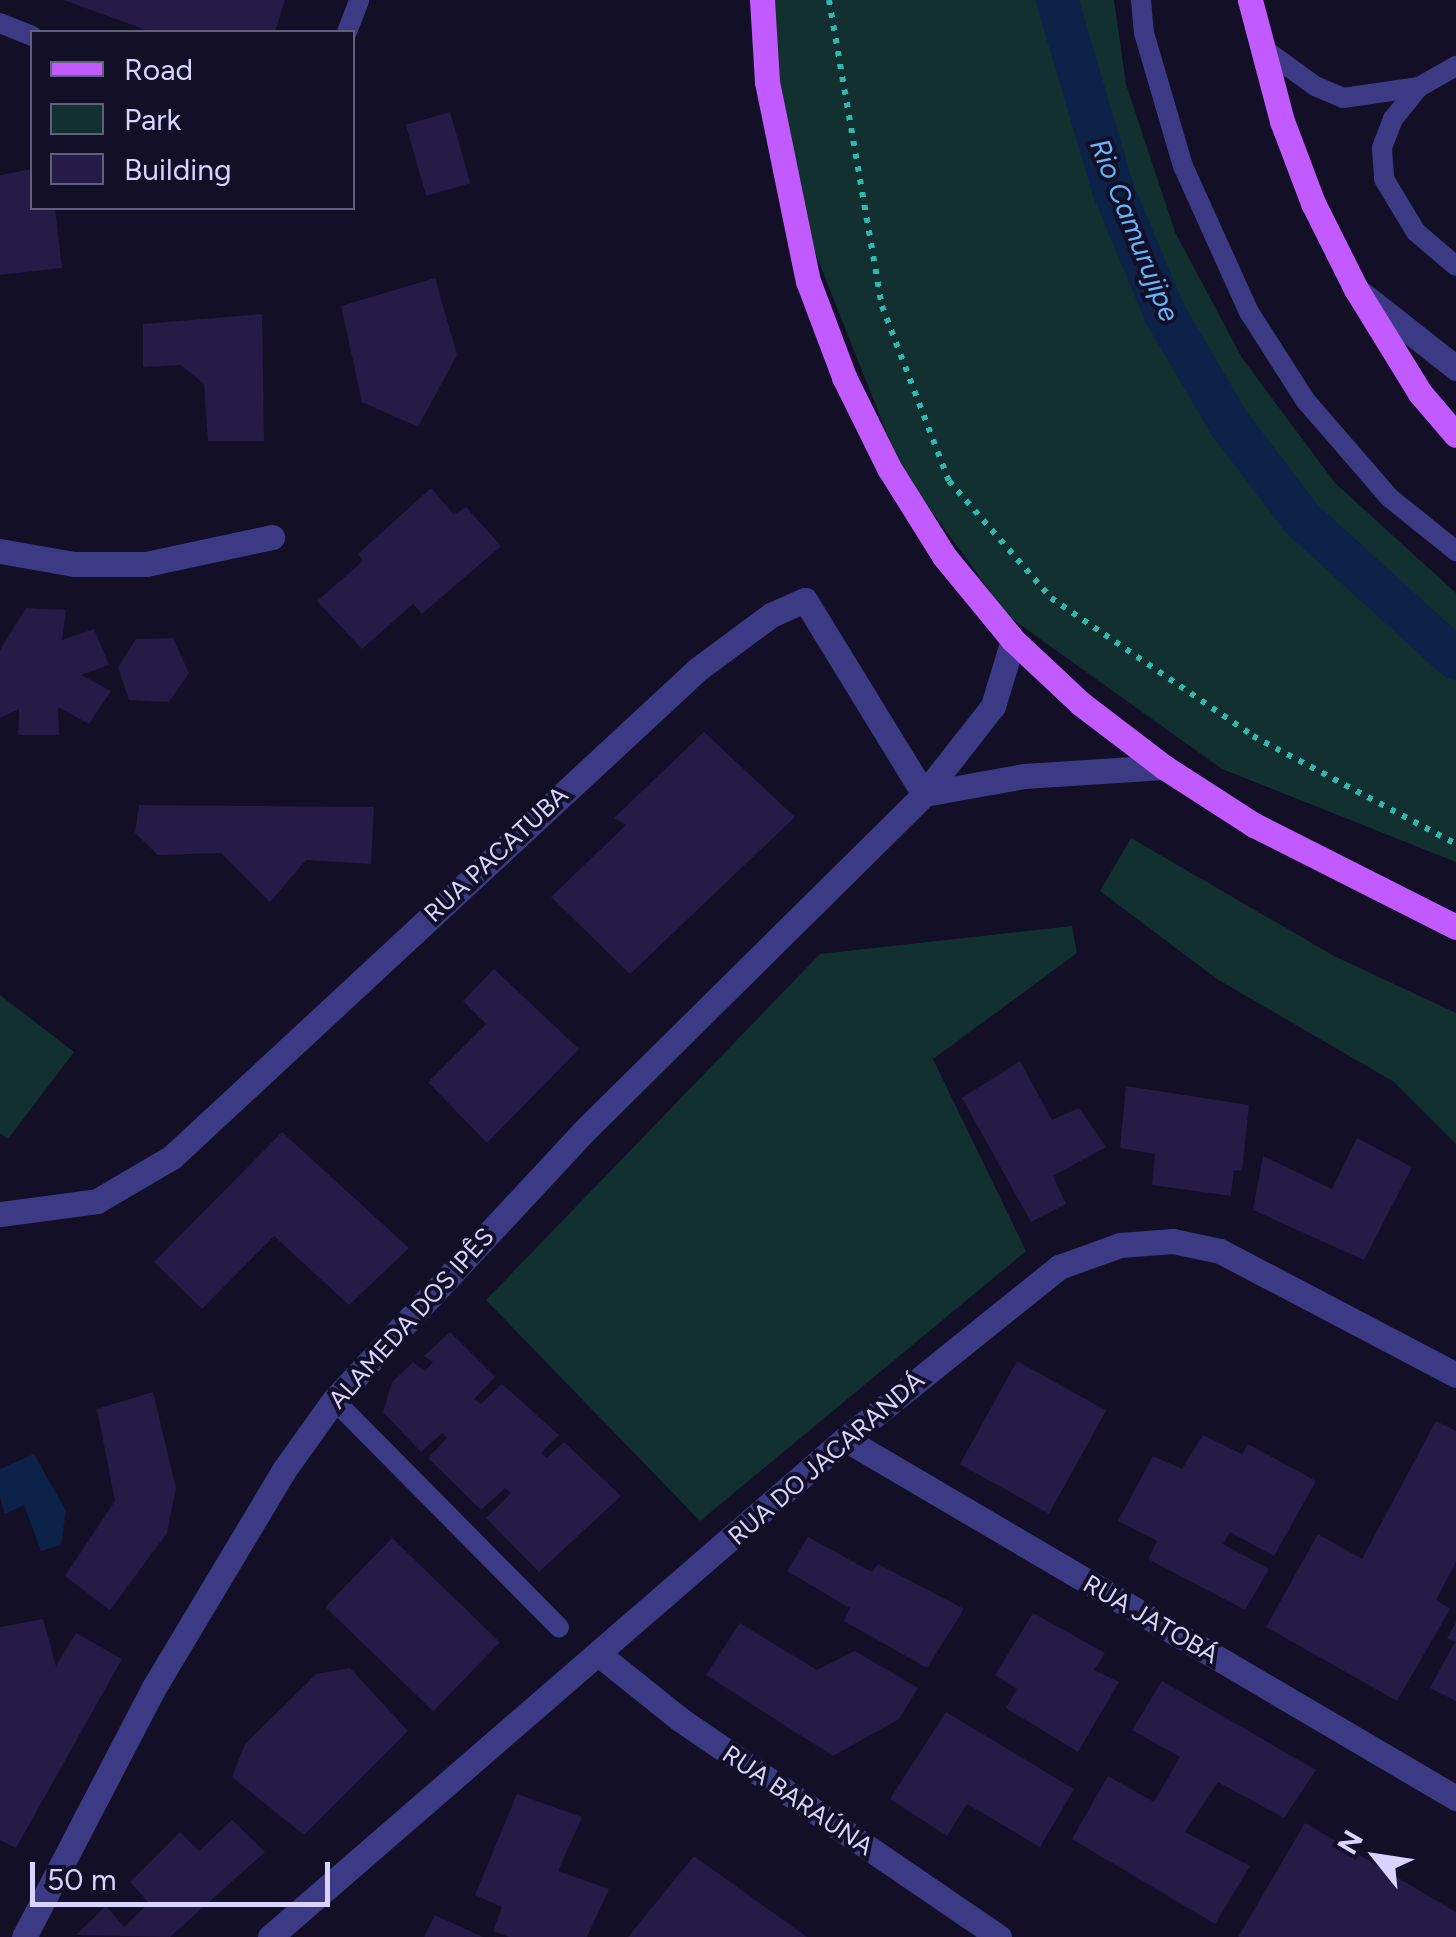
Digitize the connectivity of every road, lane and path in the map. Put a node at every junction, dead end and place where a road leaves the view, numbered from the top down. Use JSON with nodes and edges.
{"nodes":[{"id":1,"x":359,"y":0,"type":"edge"},
{"id":2,"x":762,"y":0,"type":"edge"},
{"id":3,"x":829,"y":0,"type":"edge"},
{"id":4,"x":1141,"y":0,"type":"edge"},
{"id":5,"x":1250,"y":0,"type":"edge"},
{"id":6,"x":0,"y":23,"type":"edge"},
{"id":7,"x":347,"y":30,"type":"edge"},
{"id":8,"x":30,"y":35,"type":"edge"},
{"id":9,"x":1260,"y":46,"type":"junction"},
{"id":10,"x":1456,"y":66,"type":"edge"},
{"id":11,"x":1419,"y":87,"type":"junction"},
{"id":12,"x":1456,"y":266,"type":"edge"},
{"id":13,"x":1356,"y":289,"type":"junction"},
{"id":14,"x":1456,"y":368,"type":"edge"},
{"id":15,"x":1456,"y":435,"type":"edge"},
{"id":16,"x":272,"y":537,"type":"dead end"},
{"id":17,"x":0,"y":550,"type":"edge"},
{"id":18,"x":1456,"y":552,"type":"edge"},
{"id":19,"x":1013,"y":640,"type":"junction"},
{"id":20,"x":1164,"y":768,"type":"junction"},
{"id":21,"x":924,"y":794,"type":"junction"},
{"id":22,"x":1456,"y":844,"type":"edge"},
{"id":23,"x":1456,"y":928,"type":"edge"},
{"id":24,"x":0,"y":1214,"type":"edge"},
{"id":25,"x":1456,"y":1375,"type":"edge"},
{"id":26,"x":334,"y":1400,"type":"junction"},
{"id":27,"x":845,"y":1439,"type":"junction"},
{"id":28,"x":559,"y":1626,"type":"dead end"},
{"id":29,"x":601,"y":1656,"type":"junction"},
{"id":30,"x":1456,"y":1798,"type":"edge"},
{"id":31,"x":24,"y":1937,"type":"edge"},
{"id":32,"x":270,"y":1937,"type":"edge"},
{"id":33,"x":999,"y":1937,"type":"edge"}],
"edges":[{"from":1,"to":7,"type":"lane"},
{"from":2,"to":19,"type":"main road"},
{"from":3,"to":22,"type":"path"},
{"from":4,"to":18,"type":"lane"},
{"from":5,"to":9,"type":"main road"},
{"from":6,"to":8,"type":"lane"},
{"from":9,"to":11,"type":"lane"},
{"from":9,"to":13,"type":"main road"},
{"from":10,"to":11,"type":"lane"},
{"from":11,"to":12,"type":"lane"},
{"from":13,"to":14,"type":"street"},
{"from":13,"to":15,"type":"main road"},
{"from":16,"to":17,"type":"street"},
{"from":19,"to":20,"type":"main road"},
{"from":19,"to":21,"type":"street","name":"ALAMEDA DOS IPÊS"},
{"from":20,"to":21,"type":"street"},
{"from":20,"to":23,"type":"main road"},
{"from":21,"to":24,"type":"street","name":"RUA PACATUBA"},
{"from":21,"to":26,"type":"street","name":"ALAMEDA DOS IPÊS"},
{"from":25,"to":27,"type":"street","name":"RUA DO JACARANDÁ"},
{"from":26,"to":28,"type":"lane"},
{"from":26,"to":31,"type":"street","name":"ALAMEDA DOS IPÊS"},
{"from":27,"to":29,"type":"street","name":"RUA DO JACARANDÁ"},
{"from":27,"to":30,"type":"street","name":"RUA JATOBÁ"},
{"from":29,"to":32,"type":"street","name":"RUA DO JACARANDÁ"},
{"from":29,"to":33,"type":"street","name":"RUA BARAÚNA"}]}
